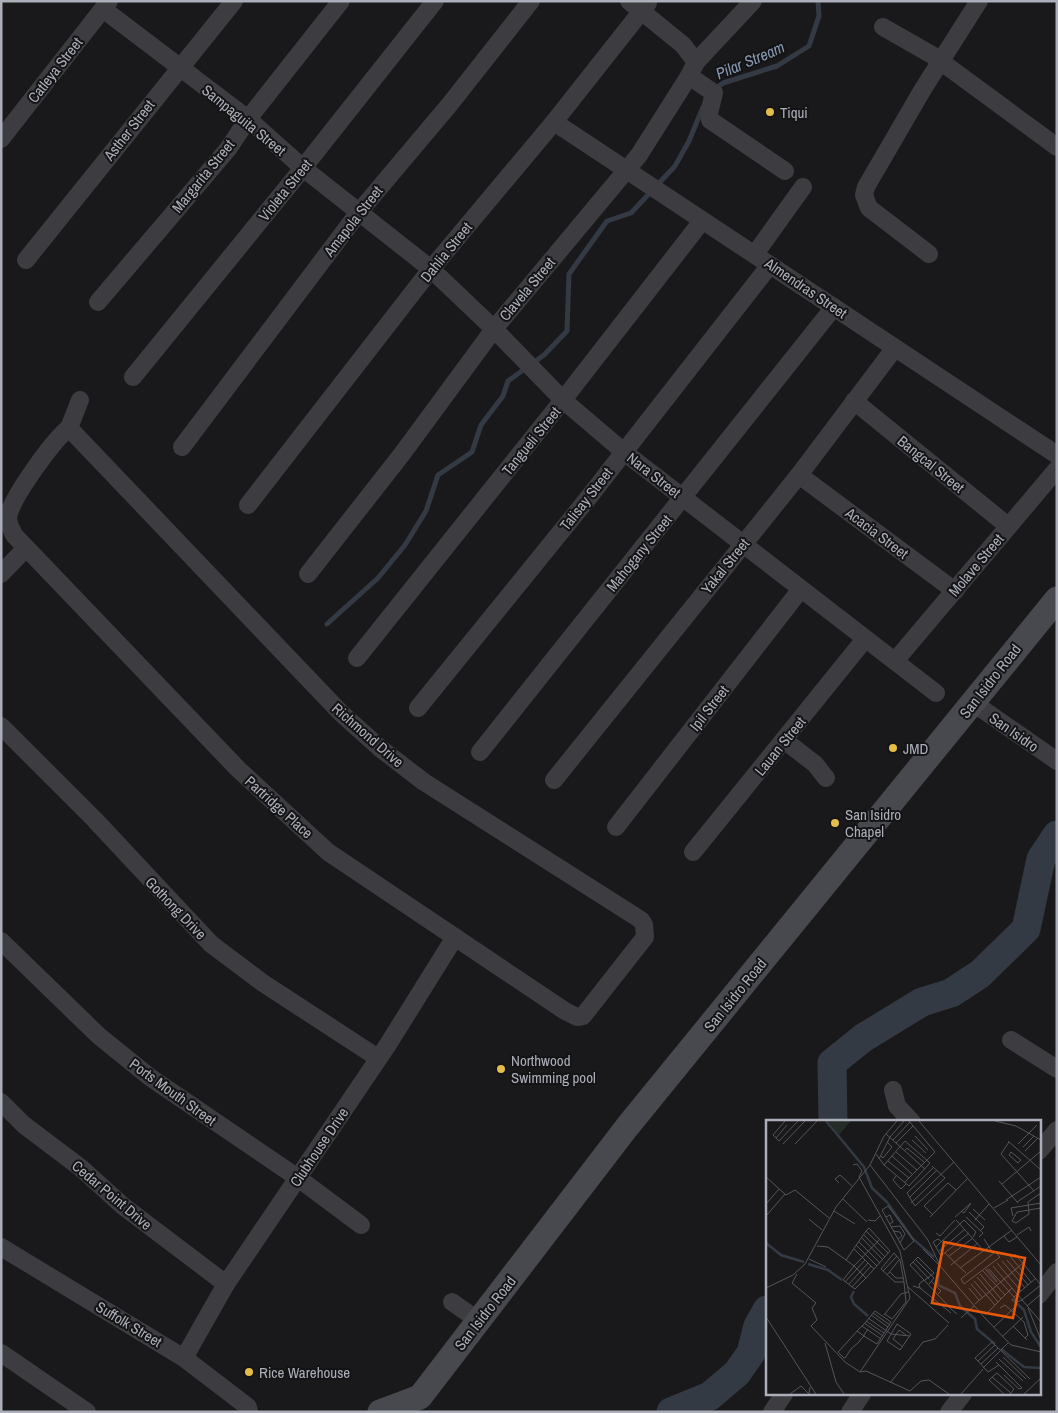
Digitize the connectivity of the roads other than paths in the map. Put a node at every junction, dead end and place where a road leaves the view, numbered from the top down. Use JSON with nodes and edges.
{"nodes":[{"id":1,"x":234,"y":1,"type":"edge"},
{"id":2,"x":341,"y":1,"type":"edge"},
{"id":3,"x":435,"y":1,"type":"edge"},
{"id":4,"x":531,"y":1,"type":"edge"},
{"id":5,"x":753,"y":1,"type":"edge"},
{"id":6,"x":979,"y":1,"type":"edge"},
{"id":7,"x":640,"y":4,"type":"edge"},
{"id":8,"x":106,"y":5,"type":"edge"},
{"id":9,"x":883,"y":27,"type":"dead end"},
{"id":10,"x":942,"y":62,"type":"junction"},
{"id":11,"x":178,"y":68,"type":"junction"},
{"id":12,"x":694,"y":73,"type":"junction"},
{"id":13,"x":248,"y":119,"type":"junction"},
{"id":14,"x":554,"y":122,"type":"junction"},
{"id":15,"x":1,"y":140,"type":"edge"},
{"id":16,"x":1057,"y":147,"type":"edge"},
{"id":17,"x":304,"y":168,"type":"junction"},
{"id":18,"x":785,"y":171,"type":"dead end"},
{"id":19,"x":631,"y":174,"type":"junction"},
{"id":20,"x":803,"y":187,"type":"dead end"},
{"id":21,"x":359,"y":212,"type":"junction"},
{"id":22,"x":702,"y":221,"type":"junction"},
{"id":23,"x":755,"y":254,"type":"junction"},
{"id":24,"x":929,"y":254,"type":"dead end"},
{"id":25,"x":26,"y":260,"type":"dead end"},
{"id":26,"x":770,"y":265,"type":"junction"},
{"id":27,"x":431,"y":269,"type":"junction"},
{"id":28,"x":98,"y":302,"type":"dead end"},
{"id":29,"x":834,"y":307,"type":"junction"},
{"id":30,"x":494,"y":329,"type":"junction"},
{"id":31,"x":894,"y":349,"type":"junction"},
{"id":32,"x":133,"y":377,"type":"dead end"},
{"id":33,"x":80,"y":400,"type":"dead end"},
{"id":34,"x":563,"y":400,"type":"junction"},
{"id":35,"x":854,"y":401,"type":"junction"},
{"id":36,"x":68,"y":428,"type":"junction"},
{"id":37,"x":182,"y":447,"type":"dead end"},
{"id":38,"x":624,"y":452,"type":"junction"},
{"id":39,"x":1057,"y":455,"type":"edge"},
{"id":40,"x":1057,"y":469,"type":"edge"},
{"id":41,"x":799,"y":474,"type":"junction"},
{"id":42,"x":683,"y":498,"type":"junction"},
{"id":43,"x":248,"y":505,"type":"dead end"},
{"id":44,"x":1008,"y":526,"type":"junction"},
{"id":45,"x":744,"y":543,"type":"junction"},
{"id":46,"x":26,"y":548,"type":"junction"},
{"id":47,"x":1,"y":574,"type":"edge"},
{"id":48,"x":308,"y":574,"type":"dead end"},
{"id":49,"x":801,"y":590,"type":"junction"},
{"id":50,"x":955,"y":591,"type":"junction"},
{"id":51,"x":1057,"y":599,"type":"edge"},
{"id":52,"x":865,"y":639,"type":"junction"},
{"id":53,"x":357,"y":658,"type":"dead end"},
{"id":54,"x":895,"y":661,"type":"junction"},
{"id":55,"x":936,"y":694,"type":"dead end"},
{"id":56,"x":972,"y":702,"type":"junction"},
{"id":57,"x":418,"y":708,"type":"dead end"},
{"id":58,"x":4,"y":734,"type":"edge"},
{"id":59,"x":784,"y":740,"type":"junction"},
{"id":60,"x":480,"y":752,"type":"dead end"},
{"id":61,"x":1057,"y":761,"type":"edge"},
{"id":62,"x":826,"y":778,"type":"dead end"},
{"id":63,"x":554,"y":780,"type":"dead end"},
{"id":64,"x":616,"y":827,"type":"dead end"},
{"id":65,"x":693,"y":852,"type":"dead end"},
{"id":66,"x":455,"y":937,"type":"junction"},
{"id":67,"x":1,"y":940,"type":"edge"},
{"id":68,"x":594,"y":1001,"type":"joint"},
{"id":69,"x":1011,"y":1040,"type":"dead end"},
{"id":70,"x":378,"y":1058,"type":"junction"},
{"id":71,"x":1057,"y":1070,"type":"edge"},
{"id":72,"x":894,"y":1090,"type":"dead end"},
{"id":73,"x":1,"y":1102,"type":"edge"},
{"id":74,"x":910,"y":1120,"type":"edge"},
{"id":75,"x":1057,"y":1130,"type":"edge"},
{"id":76,"x":1040,"y":1150,"type":"edge"},
{"id":77,"x":298,"y":1178,"type":"junction"},
{"id":78,"x":361,"y":1225,"type":"dead end"},
{"id":79,"x":1,"y":1247,"type":"edge"},
{"id":80,"x":1057,"y":1272,"type":"edge"},
{"id":81,"x":226,"y":1284,"type":"junction"},
{"id":82,"x":1040,"y":1295,"type":"edge"},
{"id":83,"x":452,"y":1302,"type":"dead end"},
{"id":84,"x":479,"y":1321,"type":"junction"},
{"id":85,"x":1,"y":1353,"type":"edge"},
{"id":86,"x":184,"y":1358,"type":"junction"},
{"id":87,"x":783,"y":1396,"type":"edge"},
{"id":88,"x":861,"y":1396,"type":"edge"},
{"id":89,"x":961,"y":1396,"type":"edge"},
{"id":90,"x":423,"y":1404,"type":"edge"},
{"id":91,"x":87,"y":1412,"type":"edge"},
{"id":92,"x":249,"y":1412,"type":"edge"},
{"id":93,"x":380,"y":1412,"type":"edge"},
{"id":94,"x":772,"y":1412,"type":"edge"},
{"id":95,"x":850,"y":1412,"type":"edge"},
{"id":96,"x":949,"y":1412,"type":"edge"}],
"edges":[{"from":1,"to":11,"type":"street","name":"Asther Street"},
{"from":2,"to":13,"type":"street","name":"Margarita Street"},
{"from":3,"to":17,"type":"street","name":"Violeta Street"},
{"from":4,"to":21,"type":"street","name":"Amapola Street"},
{"from":5,"to":12,"type":"street","name":"Clavela Street"},
{"from":6,"to":10,"type":"street"},
{"from":7,"to":12,"type":"street"},
{"from":7,"to":14,"type":"street","name":"Dahlia Street"},
{"from":8,"to":11,"type":"street","name":"Sampaguita Street"},
{"from":8,"to":15,"type":"street","name":"Catleya Street"},
{"from":9,"to":10,"type":"street"},
{"from":10,"to":16,"type":"street"},
{"from":10,"to":24,"type":"street"},
{"from":11,"to":13,"type":"street","name":"Sampaguita Street"},
{"from":11,"to":25,"type":"street","name":"Asther Street"},
{"from":12,"to":18,"type":"street"},
{"from":12,"to":19,"type":"street","name":"Clavela Street"},
{"from":13,"to":17,"type":"street","name":"Sampaguita Street"},
{"from":13,"to":28,"type":"street","name":"Margarita Street"},
{"from":14,"to":19,"type":"street","name":"Almendras Street"},
{"from":14,"to":27,"type":"street","name":"Dahlia Street"},
{"from":17,"to":21,"type":"street","name":"Sampaguita Street"},
{"from":17,"to":32,"type":"street","name":"Violeta Street"},
{"from":19,"to":22,"type":"street","name":"Almendras Street"},
{"from":19,"to":30,"type":"street","name":"Clavela Street"},
{"from":20,"to":23,"type":"street"},
{"from":21,"to":27,"type":"street","name":"Sampaguita Street"},
{"from":21,"to":37,"type":"street","name":"Amapola Street"},
{"from":22,"to":23,"type":"street","name":"Almendras Street"},
{"from":22,"to":34,"type":"street","name":"Tangueli Street"},
{"from":23,"to":26,"type":"street","name":"Almendras Street"},
{"from":26,"to":29,"type":"street","name":"Almendras Street"},
{"from":26,"to":38,"type":"street","name":"Talisay Street"},
{"from":27,"to":30,"type":"street","name":"Nara Street"},
{"from":27,"to":43,"type":"street","name":"Dahlia Street"},
{"from":29,"to":31,"type":"street","name":"Almendras Street"},
{"from":29,"to":42,"type":"street","name":"Mahogany Street"},
{"from":30,"to":34,"type":"street","name":"Nara Street"},
{"from":30,"to":48,"type":"street","name":"Clavela Street"},
{"from":31,"to":35,"type":"street","name":"Yakal Street"},
{"from":31,"to":39,"type":"street","name":"Almendras Street"},
{"from":33,"to":36,"type":"street"},
{"from":34,"to":38,"type":"street","name":"Nara Street"},
{"from":34,"to":53,"type":"street","name":"Tangueli Street"},
{"from":35,"to":41,"type":"street","name":"Yakal Street"},
{"from":35,"to":44,"type":"street","name":"Bangcal Street"},
{"from":36,"to":46,"type":"street","name":"Partridge Place"},
{"from":36,"to":68,"type":"street","name":"Richmond Drive"},
{"from":38,"to":42,"type":"street","name":"Nara Street"},
{"from":38,"to":57,"type":"street","name":"Talisay Street"},
{"from":40,"to":44,"type":"street","name":"Molave Street"},
{"from":41,"to":45,"type":"street","name":"Yakal Street"},
{"from":41,"to":50,"type":"street","name":"Acacia Street"},
{"from":42,"to":45,"type":"street","name":"Nara Street"},
{"from":42,"to":60,"type":"street","name":"Mahogany Street"},
{"from":44,"to":50,"type":"street","name":"Molave Street"},
{"from":45,"to":49,"type":"street","name":"Nara Street"},
{"from":45,"to":63,"type":"street","name":"Yakal Street"},
{"from":46,"to":47,"type":"street"},
{"from":46,"to":66,"type":"street","name":"Partridge Place"},
{"from":49,"to":52,"type":"street","name":"Nara Street"},
{"from":49,"to":64,"type":"street","name":"Ipil Street"},
{"from":50,"to":54,"type":"street","name":"Molave Street"},
{"from":51,"to":56,"type":"main road","name":"San Isidro Road"},
{"from":52,"to":54,"type":"street","name":"Nara Street"},
{"from":52,"to":59,"type":"street","name":"Lauan Street"},
{"from":54,"to":55,"type":"street","name":"Nara Street"},
{"from":56,"to":61,"type":"street","name":"San Isidro"},
{"from":56,"to":84,"type":"main road","name":"San Isidro Road"},
{"from":58,"to":70,"type":"street","name":"Gothong Drive"},
{"from":59,"to":62,"type":"street"},
{"from":59,"to":65,"type":"street","name":"Lauan Street"},
{"from":66,"to":68,"type":"street","name":"Partridge Place"},
{"from":66,"to":70,"type":"street","name":"Clubhouse Drive"},
{"from":67,"to":77,"type":"street","name":"Ports Mouth Street"},
{"from":69,"to":71,"type":"street"},
{"from":70,"to":77,"type":"street","name":"Clubhouse Drive"},
{"from":72,"to":74,"type":"street"},
{"from":73,"to":81,"type":"street","name":"Cedar Point Drive"},
{"from":75,"to":76,"type":"street"},
{"from":77,"to":78,"type":"street","name":"Ports Mouth Street"},
{"from":77,"to":81,"type":"street","name":"Clubhouse Drive"},
{"from":79,"to":86,"type":"street","name":"Suffolk Street"},
{"from":80,"to":82,"type":"street"},
{"from":81,"to":86,"type":"street","name":"Clubhouse Drive"},
{"from":83,"to":84,"type":"street"},
{"from":84,"to":90,"type":"main road","name":"San Isidro Road"},
{"from":85,"to":91,"type":"street"},
{"from":86,"to":92,"type":"street","name":"Suffolk Street"},
{"from":87,"to":94,"type":"street"},
{"from":88,"to":95,"type":"street"},
{"from":89,"to":96,"type":"street"},
{"from":90,"to":93,"type":"main road"}]}
